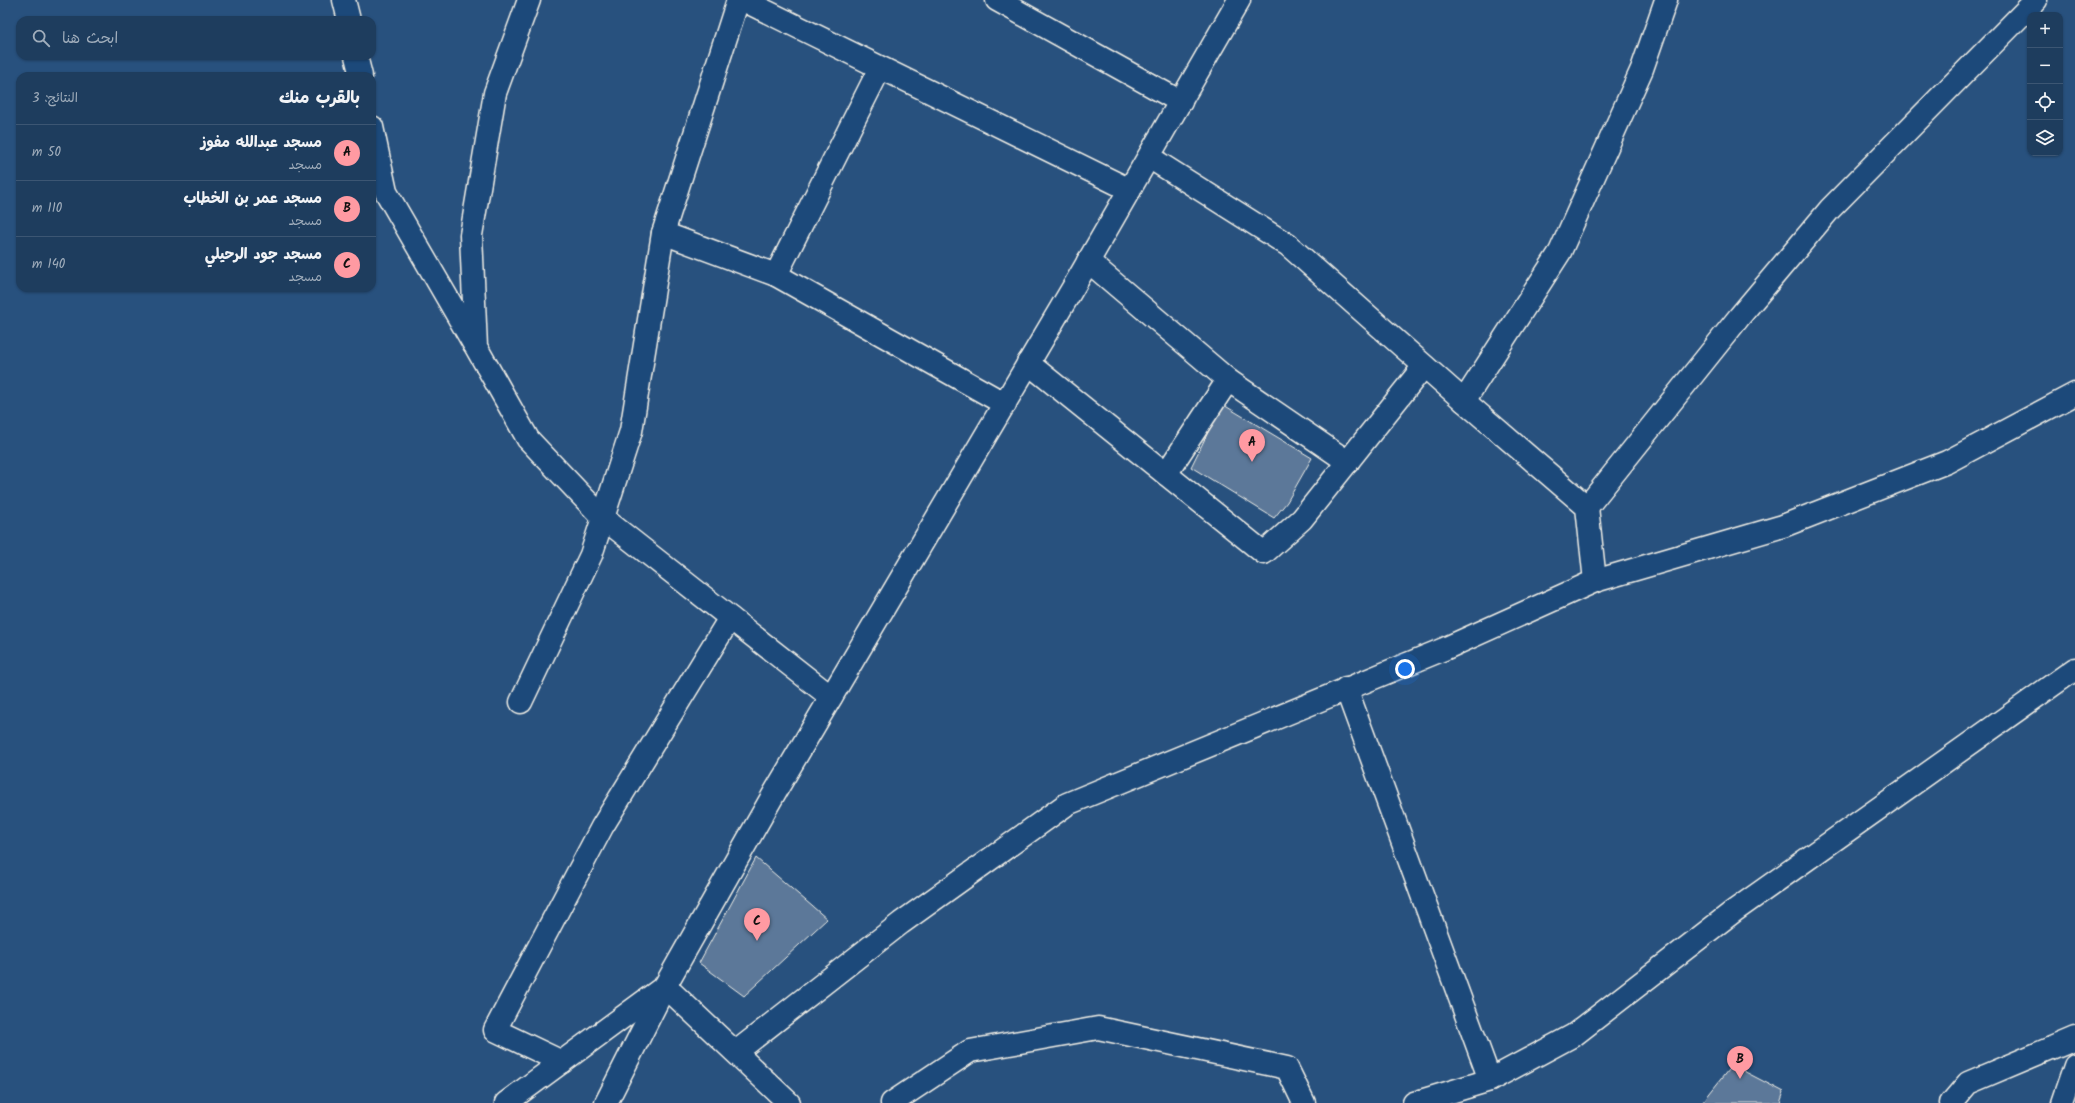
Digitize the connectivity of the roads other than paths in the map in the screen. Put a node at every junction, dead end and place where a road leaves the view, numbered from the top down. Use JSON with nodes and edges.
{"nodes":[{"id":1,"x":344,"y":0,"type":"edge"},
{"id":2,"x":529,"y":0,"type":"edge"},
{"id":3,"x":738,"y":0,"type":"edge"},
{"id":4,"x":743,"y":0,"type":"edge"},
{"id":5,"x":997,"y":0,"type":"edge"},
{"id":6,"x":1239,"y":0,"type":"edge"},
{"id":7,"x":1666,"y":0,"type":"edge"},
{"id":8,"x":2036,"y":0,"type":"edge"},
{"id":9,"x":347,"y":16,"type":"edge"},
{"id":10,"x":357,"y":60,"type":"edge"},
{"id":11,"x":880,"y":68,"type":"junction"},
{"id":12,"x":360,"y":72,"type":"edge"},
{"id":13,"x":1181,"y":102,"type":"junction"},
{"id":14,"x":376,"y":146,"type":"edge"},
{"id":15,"x":1149,"y":157,"type":"junction"},
{"id":16,"x":1130,"y":190,"type":"junction"},
{"id":17,"x":663,"y":233,"type":"junction"},
{"id":18,"x":1088,"y":261,"type":"junction"},
{"id":19,"x":776,"y":275,"type":"junction"},
{"id":20,"x":476,"y":347,"type":"junction"},
{"id":21,"x":1028,"y":363,"type":"junction"},
{"id":22,"x":1424,"y":366,"type":"junction"},
{"id":23,"x":1228,"y":380,"type":"junction"},
{"id":24,"x":2075,"y":394,"type":"edge"},
{"id":25,"x":1464,"y":401,"type":"junction"},
{"id":26,"x":1005,"y":404,"type":"junction"},
{"id":27,"x":1348,"y":462,"type":"junction"},
{"id":28,"x":1166,"y":474,"type":"junction"},
{"id":29,"x":1586,"y":507,"type":"junction"},
{"id":30,"x":603,"y":518,"type":"junction"},
{"id":31,"x":1595,"y":581,"type":"junction"},
{"id":32,"x":730,"y":618,"type":"junction"},
{"id":33,"x":2075,"y":669,"type":"edge"},
{"id":34,"x":1346,"y":688,"type":"junction"},
{"id":35,"x":831,"y":697,"type":"junction"},
{"id":36,"x":521,"y":702,"type":"dead end"},
{"id":37,"x":665,"y":986,"type":"junction"},
{"id":38,"x":2075,"y":1038,"type":"edge"},
{"id":39,"x":736,"y":1052,"type":"junction"},
{"id":40,"x":562,"y":1062,"type":"junction"},
{"id":41,"x":2075,"y":1065,"type":"edge"},
{"id":42,"x":1490,"y":1080,"type":"junction"},
{"id":43,"x":506,"y":1103,"type":"edge"},
{"id":44,"x":606,"y":1103,"type":"edge"},
{"id":45,"x":789,"y":1103,"type":"edge"},
{"id":46,"x":892,"y":1103,"type":"edge"},
{"id":47,"x":1304,"y":1103,"type":"edge"},
{"id":48,"x":1414,"y":1103,"type":"edge"},
{"id":49,"x":1951,"y":1103,"type":"edge"},
{"id":50,"x":2062,"y":1103,"type":"edge"}],
"edges":[{"from":1,"to":9,"type":"street"},
{"from":2,"to":20,"type":"street"},
{"from":3,"to":17,"type":"street"},
{"from":4,"to":11,"type":"street"},
{"from":5,"to":13,"type":"street"},
{"from":6,"to":13,"type":"street"},
{"from":7,"to":25,"type":"street"},
{"from":8,"to":29,"type":"street"},
{"from":10,"to":12,"type":"street"},
{"from":11,"to":16,"type":"street"},
{"from":11,"to":19,"type":"street"},
{"from":13,"to":15,"type":"street"},
{"from":14,"to":20,"type":"street"},
{"from":15,"to":16,"type":"street"},
{"from":15,"to":22,"type":"street"},
{"from":16,"to":18,"type":"street"},
{"from":17,"to":19,"type":"street"},
{"from":17,"to":30,"type":"street"},
{"from":18,"to":21,"type":"street"},
{"from":18,"to":23,"type":"street"},
{"from":19,"to":26,"type":"street"},
{"from":20,"to":30,"type":"street"},
{"from":21,"to":26,"type":"street"},
{"from":21,"to":28,"type":"street"},
{"from":22,"to":25,"type":"street"},
{"from":22,"to":27,"type":"street"},
{"from":23,"to":27,"type":"street"},
{"from":23,"to":28,"type":"street"},
{"from":24,"to":31,"type":"street"},
{"from":25,"to":29,"type":"street"},
{"from":26,"to":35,"type":"street"},
{"from":27,"to":28,"type":"street"},
{"from":29,"to":31,"type":"street"},
{"from":30,"to":32,"type":"street"},
{"from":30,"to":36,"type":"street"},
{"from":31,"to":34,"type":"street"},
{"from":32,"to":35,"type":"street"},
{"from":32,"to":40,"type":"street"},
{"from":33,"to":42,"type":"street"},
{"from":34,"to":39,"type":"street"},
{"from":34,"to":42,"type":"street"},
{"from":35,"to":37,"type":"street"},
{"from":37,"to":39,"type":"street"},
{"from":37,"to":40,"type":"street"},
{"from":37,"to":44,"type":"street"},
{"from":38,"to":49,"type":"street"},
{"from":39,"to":45,"type":"street"},
{"from":40,"to":43,"type":"street"},
{"from":41,"to":50,"type":"street"},
{"from":42,"to":48,"type":"street"},
{"from":46,"to":47,"type":"street"}]}
